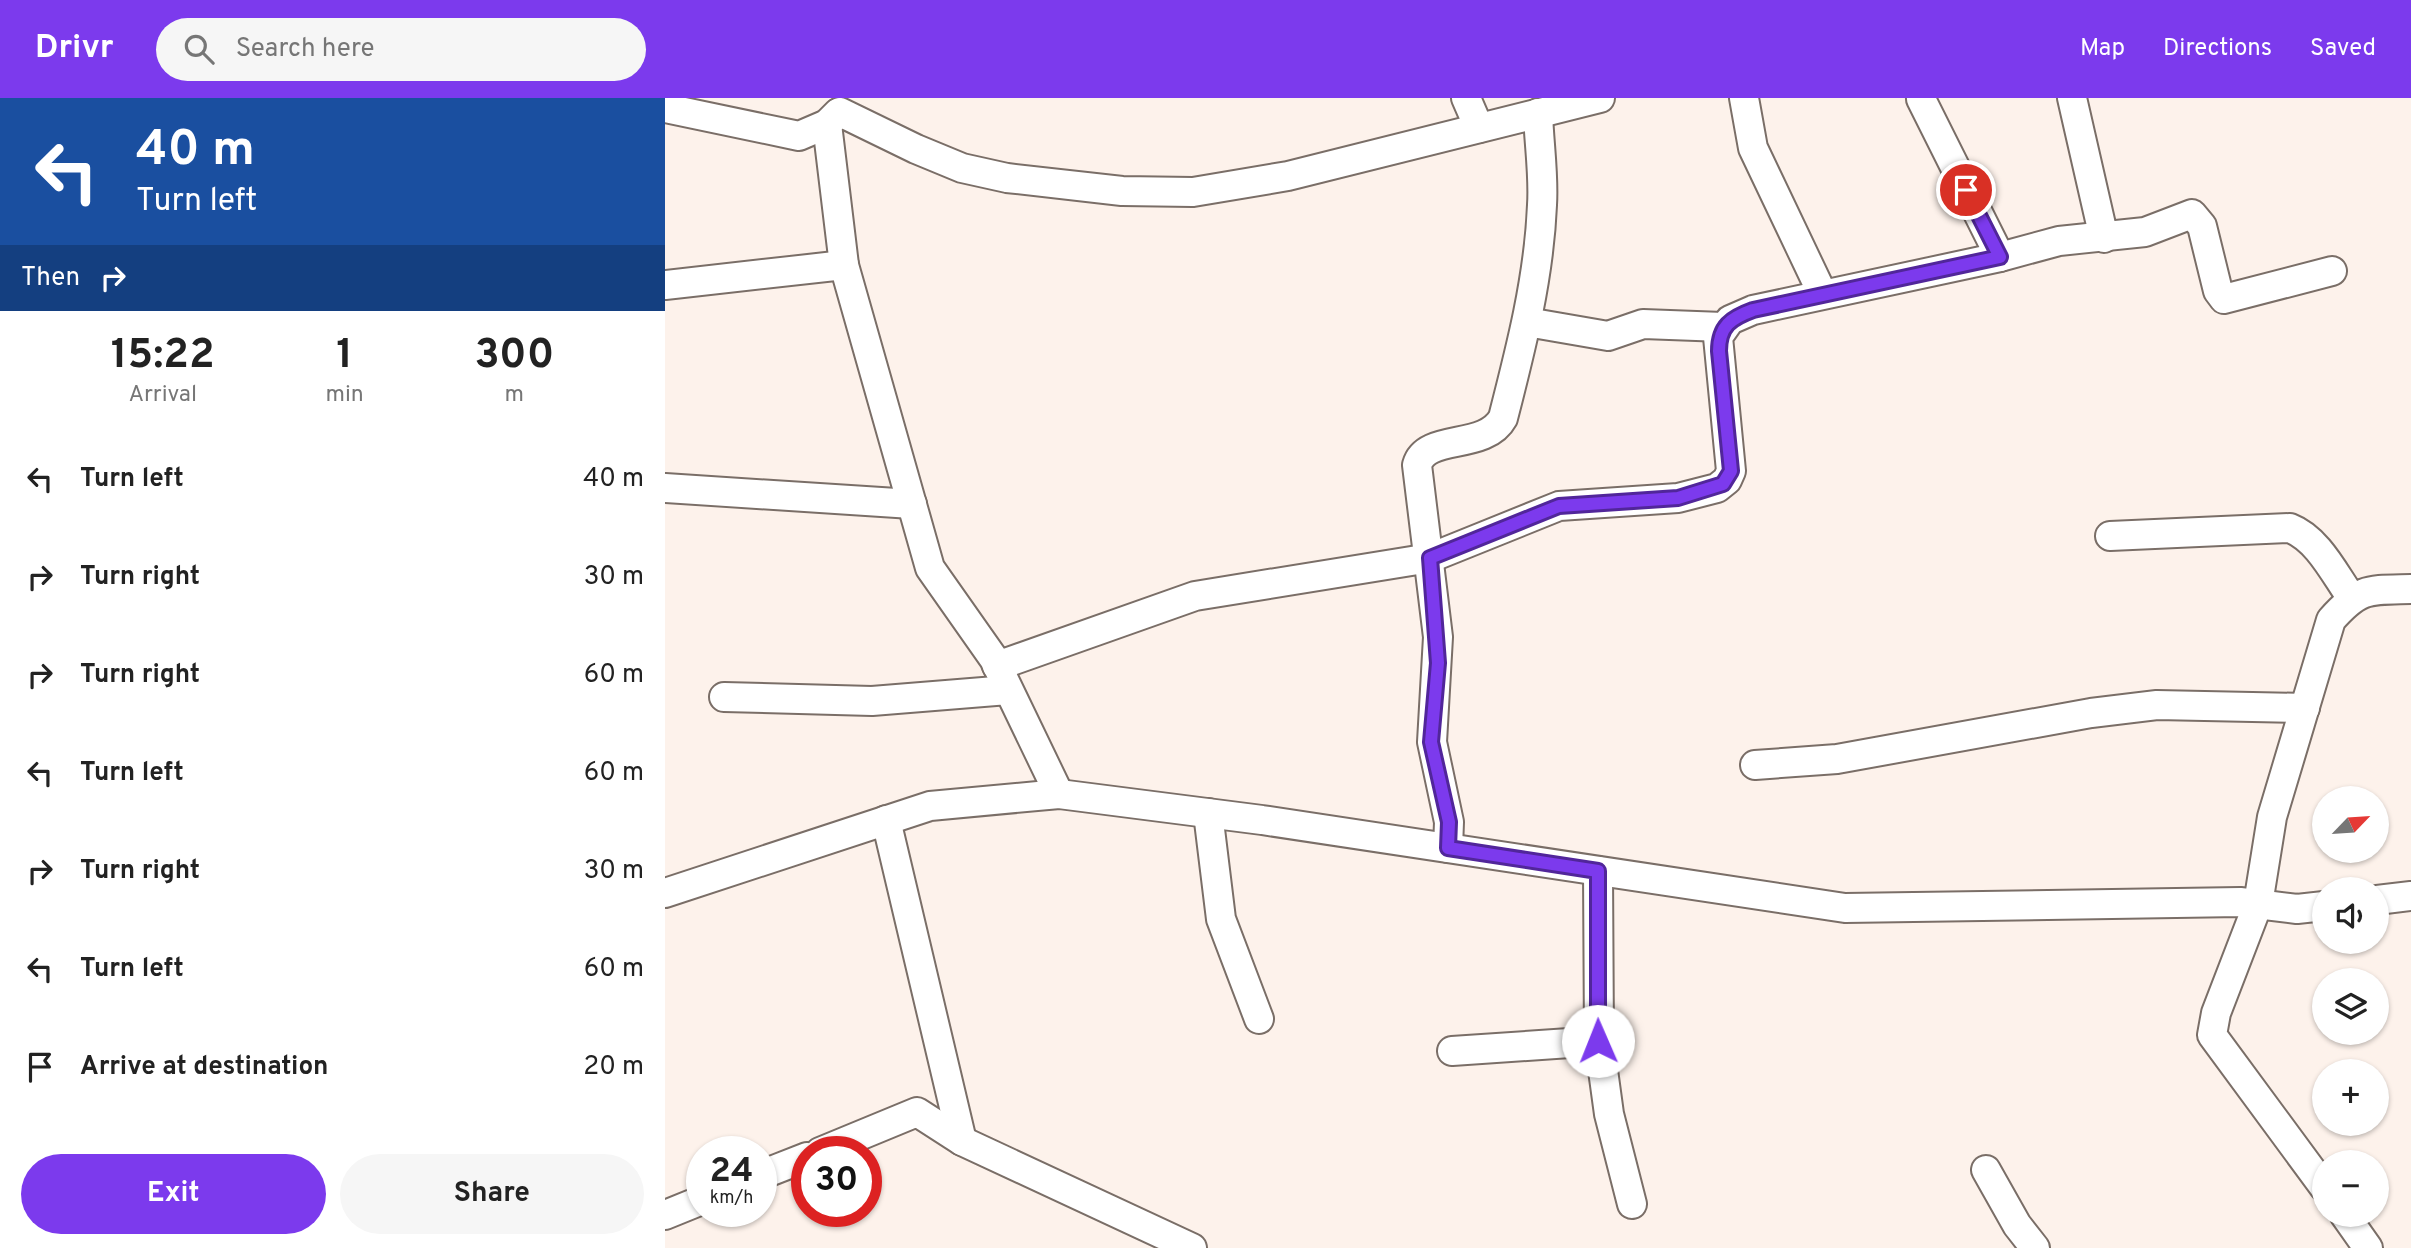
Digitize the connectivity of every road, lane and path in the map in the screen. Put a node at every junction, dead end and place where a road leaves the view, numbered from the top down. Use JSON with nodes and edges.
{"nodes":[{"id":1,"x":1465,"y":98,"type":"edge"},
{"id":2,"x":1600,"y":98,"type":"edge"},
{"id":3,"x":1744,"y":98,"type":"edge"},
{"id":4,"x":2072,"y":98,"type":"edge"},
{"id":5,"x":1921,"y":99,"type":"edge"},
{"id":6,"x":699,"y":106,"type":"edge"},
{"id":7,"x":665,"y":108,"type":"edge"},
{"id":8,"x":840,"y":111,"type":"edge"},
{"id":9,"x":1538,"y":113,"type":"junction"},
{"id":10,"x":1479,"y":128,"type":"junction"},
{"id":11,"x":2104,"y":238,"type":"junction"},
{"id":12,"x":2000,"y":257,"type":"junction"},
{"id":13,"x":844,"y":265,"type":"junction"},
{"id":14,"x":2332,"y":271,"type":"dead end"},
{"id":15,"x":665,"y":285,"type":"edge"},
{"id":16,"x":1822,"y":293,"type":"junction"},
{"id":17,"x":1527,"y":322,"type":"junction"},
{"id":18,"x":1723,"y":327,"type":"junction"},
{"id":19,"x":665,"y":488,"type":"edge"},
{"id":20,"x":912,"y":504,"type":"junction"},
{"id":21,"x":2110,"y":536,"type":"dead end"},
{"id":22,"x":1430,"y":558,"type":"junction"},
{"id":23,"x":2411,"y":589,"type":"edge"},
{"id":24,"x":2351,"y":597,"type":"junction"},
{"id":25,"x":1003,"y":678,"type":"junction"},
{"id":26,"x":724,"y":697,"type":"dead end"},
{"id":27,"x":2305,"y":708,"type":"junction"},
{"id":28,"x":1755,"y":765,"type":"dead end"},
{"id":29,"x":1059,"y":794,"type":"junction"},
{"id":30,"x":1208,"y":813,"type":"junction"},
{"id":31,"x":886,"y":820,"type":"junction"},
{"id":32,"x":1448,"y":848,"type":"junction"},
{"id":33,"x":1598,"y":871,"type":"junction"},
{"id":34,"x":665,"y":893,"type":"edge"},
{"id":35,"x":2411,"y":895,"type":"edge"},
{"id":36,"x":2389,"y":898,"type":"edge"},
{"id":37,"x":2258,"y":904,"type":"junction"},
{"id":38,"x":2312,"y":907,"type":"edge"},
{"id":39,"x":1259,"y":1019,"type":"dead end"},
{"id":40,"x":1598,"y":1041,"type":"junction"},
{"id":41,"x":1452,"y":1051,"type":"dead end"},
{"id":42,"x":859,"y":1136,"type":"edge"},
{"id":43,"x":962,"y":1141,"type":"junction"},
{"id":44,"x":1986,"y":1170,"type":"dead end"},
{"id":45,"x":2312,"y":1171,"type":"edge"},
{"id":46,"x":1632,"y":1204,"type":"dead end"},
{"id":47,"x":686,"y":1206,"type":"edge"},
{"id":48,"x":665,"y":1215,"type":"edge"},
{"id":49,"x":2353,"y":1227,"type":"edge"},
{"id":50,"x":1192,"y":1248,"type":"edge"},
{"id":51,"x":2035,"y":1248,"type":"edge"},
{"id":52,"x":2368,"y":1248,"type":"edge"}],
"edges":[{"from":1,"to":10,"type":"street"},
{"from":2,"to":9,"type":"street"},
{"from":3,"to":16,"type":"street"},
{"from":4,"to":11,"type":"street"},
{"from":5,"to":12,"type":"street"},
{"from":6,"to":7,"type":"street"},
{"from":6,"to":8,"type":"street"},
{"from":8,"to":10,"type":"street"},
{"from":8,"to":13,"type":"street"},
{"from":9,"to":10,"type":"street"},
{"from":9,"to":17,"type":"street"},
{"from":11,"to":12,"type":"street"},
{"from":11,"to":14,"type":"street"},
{"from":12,"to":16,"type":"street"},
{"from":13,"to":15,"type":"street"},
{"from":13,"to":20,"type":"street"},
{"from":16,"to":18,"type":"street"},
{"from":17,"to":18,"type":"street"},
{"from":17,"to":22,"type":"street"},
{"from":18,"to":22,"type":"street"},
{"from":19,"to":20,"type":"street"},
{"from":20,"to":25,"type":"street"},
{"from":21,"to":24,"type":"street"},
{"from":22,"to":25,"type":"street"},
{"from":22,"to":32,"type":"street"},
{"from":23,"to":24,"type":"street"},
{"from":24,"to":27,"type":"street"},
{"from":25,"to":26,"type":"street"},
{"from":25,"to":29,"type":"street"},
{"from":27,"to":28,"type":"street"},
{"from":27,"to":37,"type":"street"},
{"from":29,"to":30,"type":"street"},
{"from":29,"to":31,"type":"street"},
{"from":30,"to":32,"type":"street"},
{"from":30,"to":39,"type":"street"},
{"from":31,"to":34,"type":"street"},
{"from":31,"to":43,"type":"street"},
{"from":32,"to":33,"type":"street"},
{"from":33,"to":37,"type":"street"},
{"from":33,"to":40,"type":"street"},
{"from":35,"to":36,"type":"street"},
{"from":37,"to":38,"type":"street"},
{"from":37,"to":45,"type":"street"},
{"from":40,"to":41,"type":"street"},
{"from":40,"to":46,"type":"street"},
{"from":42,"to":43,"type":"street"},
{"from":43,"to":50,"type":"street"},
{"from":44,"to":51,"type":"street"},
{"from":47,"to":48,"type":"street"},
{"from":49,"to":52,"type":"street"}]}
